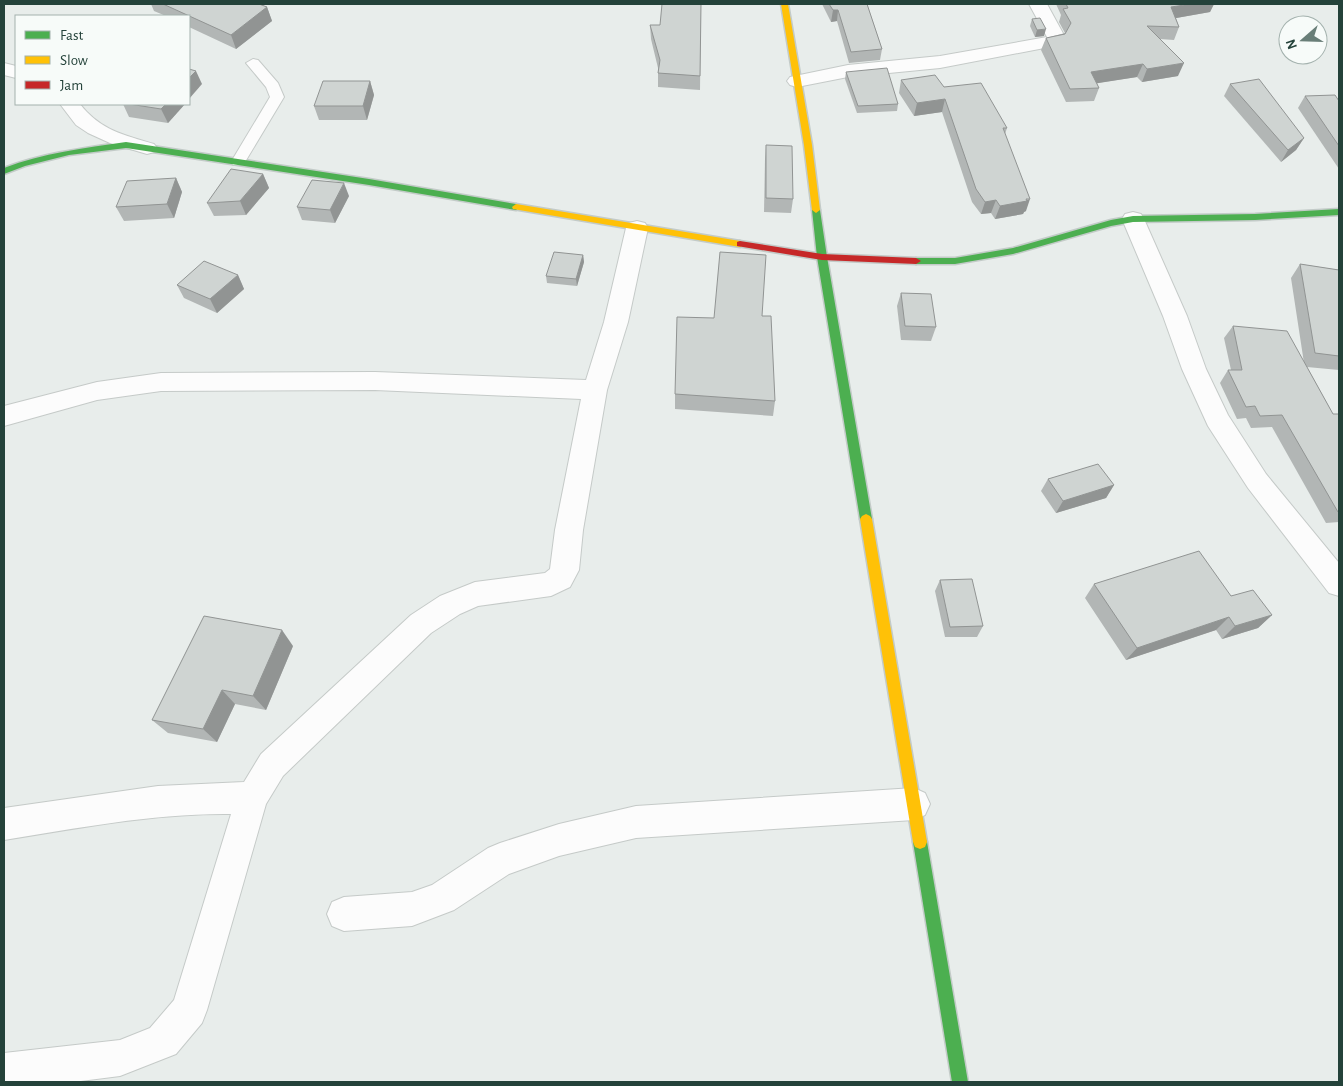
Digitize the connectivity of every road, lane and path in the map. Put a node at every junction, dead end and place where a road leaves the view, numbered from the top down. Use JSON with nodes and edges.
{"nodes":[{"id":1,"x":784,"y":4,"type":"edge"},
{"id":2,"x":1038,"y":4,"type":"edge"},
{"id":3,"x":253,"y":63,"type":"dead end"},
{"id":4,"x":797,"y":80,"type":"junction"},
{"id":5,"x":71,"y":105,"type":"edge"},
{"id":6,"x":148,"y":148,"type":"junction"},
{"id":7,"x":238,"y":162,"type":"junction"},
{"id":8,"x":4,"y":172,"type":"edge"},
{"id":9,"x":1339,"y":212,"type":"edge"},
{"id":10,"x":1133,"y":220,"type":"junction"},
{"id":11,"x":637,"y":228,"type":"junction"},
{"id":12,"x":822,"y":257,"type":"junction"},
{"id":13,"x":596,"y":390,"type":"junction"},
{"id":14,"x":4,"y":416,"type":"edge"},
{"id":15,"x":1339,"y":584,"type":"edge"},
{"id":16,"x":252,"y":798,"type":"junction"},
{"id":17,"x":914,"y":804,"type":"junction"},
{"id":18,"x":4,"y":824,"type":"edge"},
{"id":19,"x":344,"y":914,"type":"dead end"},
{"id":20,"x":4,"y":1072,"type":"edge"},
{"id":21,"x":960,"y":1082,"type":"edge"}],
"edges":[{"from":1,"to":4,"type":"street"},
{"from":2,"to":4,"type":"street"},
{"from":3,"to":7,"type":"lane"},
{"from":4,"to":12,"type":"street"},
{"from":5,"to":6,"type":"street"},
{"from":6,"to":7,"type":"street"},
{"from":6,"to":8,"type":"street"},
{"from":7,"to":11,"type":"street"},
{"from":9,"to":10,"type":"street"},
{"from":10,"to":12,"type":"street"},
{"from":10,"to":15,"type":"street"},
{"from":11,"to":12,"type":"street"},
{"from":11,"to":13,"type":"street"},
{"from":12,"to":17,"type":"street"},
{"from":13,"to":14,"type":"street"},
{"from":13,"to":16,"type":"street"},
{"from":16,"to":18,"type":"street"},
{"from":16,"to":20,"type":"street"},
{"from":17,"to":19,"type":"street"},
{"from":17,"to":21,"type":"street"}]}
